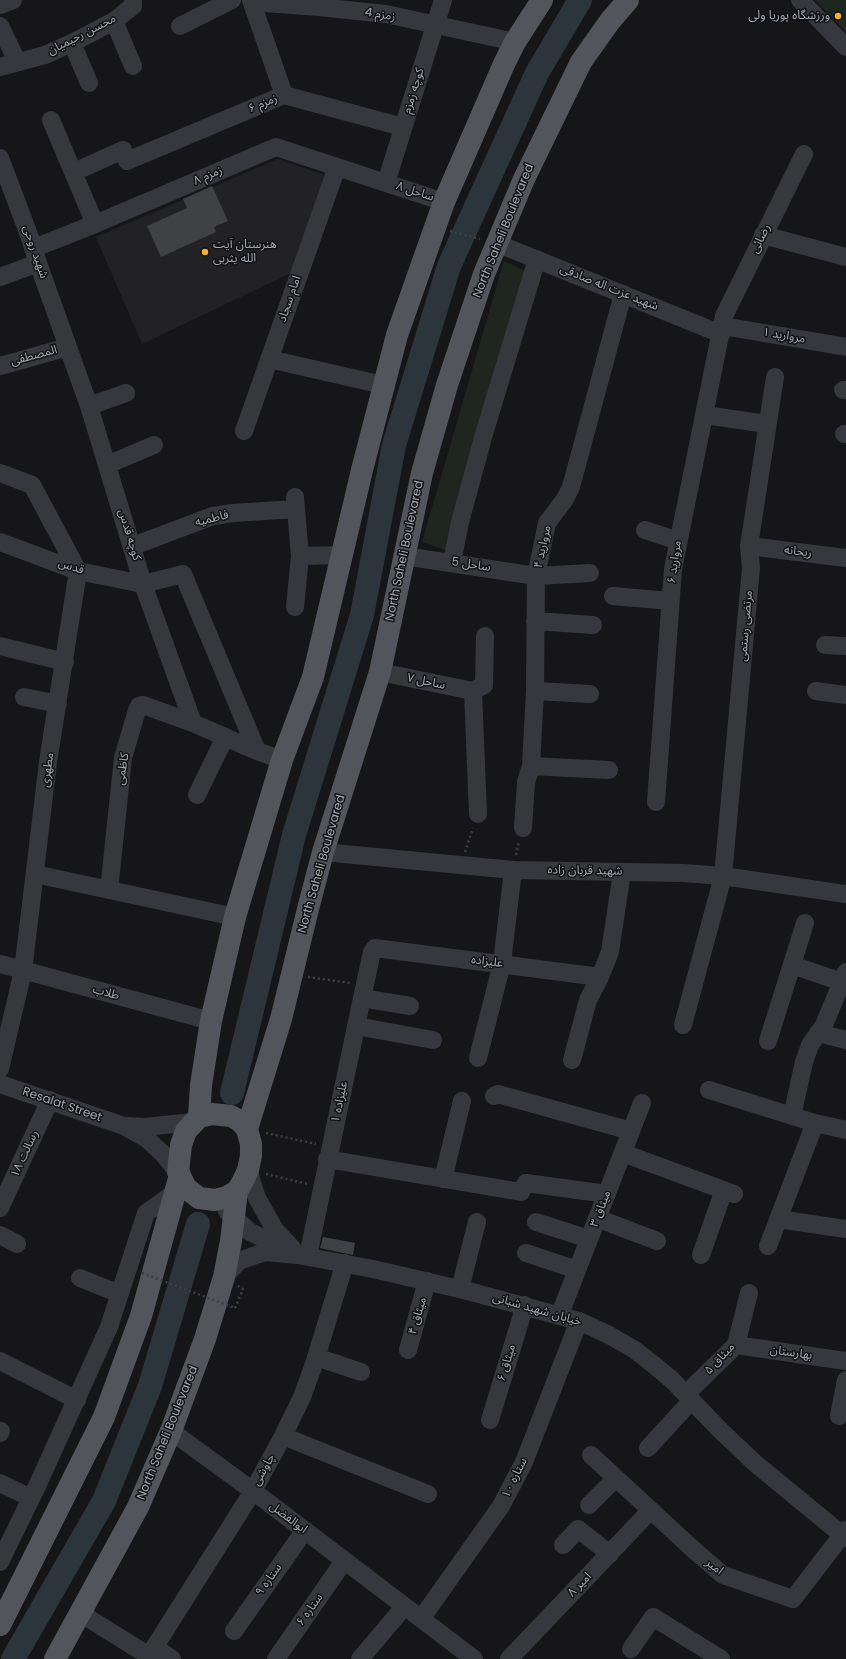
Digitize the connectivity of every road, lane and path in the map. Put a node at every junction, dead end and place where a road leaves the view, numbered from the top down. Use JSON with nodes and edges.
{"nodes":[{"id":1,"x":12,"y":0,"type":"edge"},
{"id":2,"x":133,"y":0,"type":"edge"},
{"id":3,"x":232,"y":0,"type":"edge"},
{"id":4,"x":443,"y":0,"type":"edge"},
{"id":5,"x":542,"y":0,"type":"edge"},
{"id":6,"x":628,"y":0,"type":"edge"},
{"id":7,"x":800,"y":0,"type":"edge"},
{"id":8,"x":252,"y":1,"type":"edge"},
{"id":9,"x":0,"y":5,"type":"edge"},
{"id":10,"x":114,"y":21,"type":"junction"},
{"id":11,"x":0,"y":26,"type":"edge"},
{"id":12,"x":180,"y":26,"type":"dead end"},
{"id":13,"x":435,"y":26,"type":"junction"},
{"id":14,"x":515,"y":42,"type":"junction"},
{"id":15,"x":72,"y":43,"type":"junction"},
{"id":16,"x":846,"y":47,"type":"edge"},
{"id":17,"x":8,"y":64,"type":"edge"},
{"id":18,"x":134,"y":66,"type":"dead end"},
{"id":19,"x":88,"y":84,"type":"dead end"},
{"id":20,"x":284,"y":95,"type":"junction"},
{"id":21,"x":51,"y":120,"type":"dead end"},
{"id":22,"x":403,"y":128,"type":"junction"},
{"id":23,"x":804,"y":154,"type":"dead end"},
{"id":24,"x":0,"y":158,"type":"edge"},
{"id":25,"x":337,"y":167,"type":"junction"},
{"id":26,"x":82,"y":168,"type":"dead end"},
{"id":27,"x":4,"y":180,"type":"edge"},
{"id":28,"x":386,"y":182,"type":"junction"},
{"id":29,"x":444,"y":202,"type":"junction"},
{"id":30,"x":95,"y":224,"type":"junction"},
{"id":31,"x":434,"y":227,"type":"junction"},
{"id":32,"x":763,"y":235,"type":"junction"},
{"id":33,"x":496,"y":244,"type":"junction"},
{"id":34,"x":36,"y":256,"type":"junction"},
{"id":35,"x":846,"y":257,"type":"edge"},
{"id":36,"x":537,"y":259,"type":"junction"},
{"id":37,"x":0,"y":277,"type":"edge"},
{"id":38,"x":624,"y":294,"type":"junction"},
{"id":39,"x":722,"y":330,"type":"junction"},
{"id":40,"x":68,"y":347,"type":"junction"},
{"id":41,"x":846,"y":347,"type":"edge"},
{"id":42,"x":269,"y":359,"type":"junction"},
{"id":43,"x":0,"y":366,"type":"edge"},
{"id":44,"x":776,"y":377,"type":"dead end"},
{"id":45,"x":383,"y":385,"type":"junction"},
{"id":46,"x":126,"y":393,"type":"dead end"},
{"id":47,"x":89,"y":406,"type":"junction"},
{"id":48,"x":705,"y":415,"type":"junction"},
{"id":49,"x":767,"y":424,"type":"junction"},
{"id":50,"x":244,"y":431,"type":"dead end"},
{"id":51,"x":154,"y":444,"type":"dead end"},
{"id":52,"x":107,"y":465,"type":"junction"},
{"id":53,"x":0,"y":474,"type":"edge"},
{"id":54,"x":645,"y":530,"type":"dead end"},
{"id":55,"x":678,"y":541,"type":"junction"},
{"id":56,"x":0,"y":542,"type":"edge"},
{"id":57,"x":133,"y":546,"type":"junction"},
{"id":58,"x":749,"y":546,"type":"junction"},
{"id":59,"x":342,"y":555,"type":"junction"},
{"id":60,"x":300,"y":556,"type":"junction"},
{"id":61,"x":404,"y":556,"type":"junction"},
{"id":62,"x":846,"y":558,"type":"edge"},
{"id":63,"x":452,"y":562,"type":"junction"},
{"id":64,"x":78,"y":571,"type":"junction"},
{"id":65,"x":590,"y":573,"type":"dead end"},
{"id":66,"x":536,"y":576,"type":"junction"},
{"id":67,"x":144,"y":584,"type":"junction"},
{"id":68,"x":613,"y":596,"type":"dead end"},
{"id":69,"x":670,"y":601,"type":"junction"},
{"id":70,"x":295,"y":607,"type":"dead end"},
{"id":71,"x":535,"y":621,"type":"junction"},
{"id":72,"x":593,"y":625,"type":"dead end"},
{"id":73,"x":485,"y":636,"type":"dead end"},
{"id":74,"x":825,"y":644,"type":"dead end"},
{"id":75,"x":0,"y":646,"type":"edge"},
{"id":76,"x":846,"y":646,"type":"edge"},
{"id":77,"x":64,"y":662,"type":"junction"},
{"id":78,"x":380,"y":672,"type":"junction"},
{"id":79,"x":473,"y":691,"type":"junction"},
{"id":80,"x":535,"y":691,"type":"junction"},
{"id":81,"x":816,"y":691,"type":"dead end"},
{"id":82,"x":590,"y":694,"type":"dead end"},
{"id":83,"x":846,"y":695,"type":"edge"},
{"id":84,"x":24,"y":697,"type":"dead end"},
{"id":85,"x":58,"y":704,"type":"junction"},
{"id":86,"x":193,"y":723,"type":"junction"},
{"id":87,"x":225,"y":737,"type":"junction"},
{"id":88,"x":257,"y":751,"type":"junction"},
{"id":89,"x":282,"y":760,"type":"junction"},
{"id":90,"x":531,"y":766,"type":"junction"},
{"id":91,"x":609,"y":770,"type":"dead end"},
{"id":92,"x":198,"y":795,"type":"dead end"},
{"id":93,"x":656,"y":802,"type":"dead end"},
{"id":94,"x":478,"y":814,"type":"joint"},
{"id":95,"x":523,"y":828,"type":"joint"},
{"id":96,"x":323,"y":852,"type":"junction"},
{"id":97,"x":460,"y":865,"type":"junction"},
{"id":98,"x":513,"y":870,"type":"junction"},
{"id":99,"x":622,"y":872,"type":"junction"},
{"id":100,"x":35,"y":874,"type":"junction"},
{"id":101,"x":724,"y":876,"type":"junction"},
{"id":102,"x":108,"y":890,"type":"junction"},
{"id":103,"x":846,"y":894,"type":"edge"},
{"id":104,"x":235,"y":917,"type":"junction"},
{"id":105,"x":805,"y":923,"type":"dead end"},
{"id":106,"x":375,"y":948,"type":"joint"},
{"id":107,"x":502,"y":963,"type":"junction"},
{"id":108,"x":0,"y":964,"type":"edge"},
{"id":109,"x":792,"y":964,"type":"junction"},
{"id":110,"x":23,"y":970,"type":"junction"},
{"id":111,"x":292,"y":975,"type":"junction"},
{"id":112,"x":600,"y":977,"type":"junction"},
{"id":113,"x":844,"y":977,"type":"edge"},
{"id":114,"x":364,"y":991,"type":"junction"},
{"id":115,"x":410,"y":1006,"type":"dead end"},
{"id":116,"x":211,"y":1021,"type":"junction"},
{"id":117,"x":684,"y":1025,"type":"dead end"},
{"id":118,"x":356,"y":1026,"type":"junction"},
{"id":119,"x":818,"y":1033,"type":"junction"},
{"id":120,"x":433,"y":1040,"type":"dead end"},
{"id":121,"x":846,"y":1040,"type":"edge"},
{"id":122,"x":768,"y":1041,"type":"dead end"},
{"id":123,"x":478,"y":1058,"type":"dead end"},
{"id":124,"x":572,"y":1060,"type":"dead end"},
{"id":125,"x":0,"y":1069,"type":"edge"},
{"id":126,"x":0,"y":1084,"type":"edge"},
{"id":127,"x":709,"y":1090,"type":"dead end"},
{"id":128,"x":494,"y":1096,"type":"dead end"},
{"id":129,"x":50,"y":1100,"type":"junction"},
{"id":130,"x":462,"y":1101,"type":"dead end"},
{"id":131,"x":642,"y":1103,"type":"dead end"},
{"id":132,"x":792,"y":1116,"type":"junction"},
{"id":133,"x":197,"y":1119,"type":"junction"},
{"id":134,"x":815,"y":1123,"type":"junction"},
{"id":135,"x":124,"y":1126,"type":"junction"},
{"id":136,"x":247,"y":1129,"type":"junction"},
{"id":137,"x":846,"y":1130,"type":"edge"},
{"id":138,"x":631,"y":1131,"type":"junction"},
{"id":139,"x":329,"y":1153,"type":"junction"},
{"id":140,"x":623,"y":1153,"type":"junction"},
{"id":141,"x":248,"y":1170,"type":"junction"},
{"id":142,"x":443,"y":1178,"type":"junction"},
{"id":143,"x":177,"y":1180,"type":"junction"},
{"id":144,"x":322,"y":1187,"type":"junction"},
{"id":145,"x":237,"y":1190,"type":"junction"},
{"id":146,"x":607,"y":1194,"type":"junction"},
{"id":147,"x":215,"y":1200,"type":"junction"},
{"id":148,"x":0,"y":1208,"type":"edge"},
{"id":149,"x":234,"y":1217,"type":"junction"},
{"id":150,"x":597,"y":1218,"type":"junction"},
{"id":151,"x":778,"y":1219,"type":"junction"},
{"id":152,"x":477,"y":1222,"type":"dead end"},
{"id":153,"x":536,"y":1222,"type":"dead end"},
{"id":154,"x":846,"y":1229,"type":"edge"},
{"id":155,"x":0,"y":1235,"type":"edge"},
{"id":156,"x":589,"y":1239,"type":"junction"},
{"id":157,"x":657,"y":1241,"type":"dead end"},
{"id":158,"x":17,"y":1244,"type":"dead end"},
{"id":159,"x":768,"y":1246,"type":"dead end"},
{"id":160,"x":526,"y":1253,"type":"dead end"},
{"id":161,"x":701,"y":1255,"type":"dead end"},
{"id":162,"x":303,"y":1256,"type":"junction"},
{"id":163,"x":345,"y":1263,"type":"junction"},
{"id":164,"x":577,"y":1270,"type":"junction"},
{"id":165,"x":142,"y":1273,"type":"dead end"},
{"id":166,"x":224,"y":1277,"type":"junction"},
{"id":167,"x":80,"y":1278,"type":"dead end"},
{"id":168,"x":427,"y":1281,"type":"junction"},
{"id":169,"x":243,"y":1289,"type":"dead end"},
{"id":170,"x":460,"y":1289,"type":"junction"},
{"id":171,"x":749,"y":1293,"type":"dead end"},
{"id":172,"x":120,"y":1294,"type":"junction"},
{"id":173,"x":524,"y":1305,"type":"junction"},
{"id":174,"x":560,"y":1314,"type":"junction"},
{"id":175,"x":580,"y":1321,"type":"junction"},
{"id":176,"x":736,"y":1345,"type":"junction"},
{"id":177,"x":408,"y":1350,"type":"dead end"},
{"id":178,"x":316,"y":1356,"type":"junction"},
{"id":179,"x":846,"y":1360,"type":"edge"},
{"id":180,"x":0,"y":1361,"type":"edge"},
{"id":181,"x":361,"y":1372,"type":"dead end"},
{"id":182,"x":846,"y":1380,"type":"edge"},
{"id":183,"x":689,"y":1397,"type":"junction"},
{"id":184,"x":77,"y":1400,"type":"junction"},
{"id":185,"x":839,"y":1416,"type":"dead end"},
{"id":186,"x":490,"y":1420,"type":"dead end"},
{"id":187,"x":171,"y":1431,"type":"junction"},
{"id":188,"x":283,"y":1436,"type":"junction"},
{"id":189,"x":648,"y":1448,"type":"dead end"},
{"id":190,"x":591,"y":1455,"type":"dead end"},
{"id":191,"x":616,"y":1478,"type":"junction"},
{"id":192,"x":0,"y":1483,"type":"edge"},
{"id":193,"x":253,"y":1490,"type":"junction"},
{"id":194,"x":428,"y":1494,"type":"dead end"},
{"id":195,"x":31,"y":1498,"type":"junction"},
{"id":196,"x":589,"y":1505,"type":"dead end"},
{"id":197,"x":651,"y":1510,"type":"junction"},
{"id":198,"x":305,"y":1530,"type":"junction"},
{"id":199,"x":845,"y":1535,"type":"edge"},
{"id":200,"x":563,"y":1545,"type":"dead end"},
{"id":201,"x":610,"y":1554,"type":"junction"},
{"id":202,"x":344,"y":1561,"type":"junction"},
{"id":203,"x":0,"y":1562,"type":"edge"},
{"id":204,"x":404,"y":1607,"type":"junction"},
{"id":205,"x":80,"y":1613,"type":"junction"},
{"id":206,"x":421,"y":1619,"type":"junction"},
{"id":207,"x":0,"y":1625,"type":"edge"},
{"id":208,"x":234,"y":1631,"type":"dead end"},
{"id":209,"x":631,"y":1649,"type":"dead end"},
{"id":210,"x":150,"y":1654,"type":"edge"},
{"id":211,"x":55,"y":1659,"type":"edge"},
{"id":212,"x":172,"y":1659,"type":"edge"},
{"id":213,"x":276,"y":1659,"type":"edge"},
{"id":214,"x":360,"y":1659,"type":"edge"},
{"id":215,"x":474,"y":1659,"type":"edge"},
{"id":216,"x":509,"y":1659,"type":"edge"},
{"id":217,"x":721,"y":1659,"type":"edge"}],
"edges":[{"from":1,"to":9,"type":"street"},
{"from":2,"to":10,"type":"street","name":"محسن رحیمیان"},
{"from":3,"to":12,"type":"street"},
{"from":4,"to":13,"type":"street","name":"کوچه زمزم"},
{"from":5,"to":14,"type":"main road"},
{"from":6,"to":33,"type":"main road","name":"North Saheli Boulevared"},
{"from":7,"to":16,"type":"street"},
{"from":8,"to":13,"type":"street","name":"زمزم 4"},
{"from":8,"to":20,"type":"street"},
{"from":10,"to":15,"type":"street","name":"محسن رحیمیان"},
{"from":10,"to":18,"type":"street"},
{"from":11,"to":17,"type":"street"},
{"from":13,"to":14,"type":"street","name":"زمزم 4"},
{"from":13,"to":22,"type":"street","name":"کوچه زمزم"},
{"from":14,"to":29,"type":"main road"},
{"from":15,"to":17,"type":"street","name":"محسن رحیمیان"},
{"from":15,"to":19,"type":"street"},
{"from":20,"to":22,"type":"street","name":"زمزم ۶"},
{"from":20,"to":26,"type":"street","name":"زمزم ۶"},
{"from":21,"to":30,"type":"street"},
{"from":22,"to":28,"type":"street","name":"کوچه زمزم"},
{"from":23,"to":32,"type":"street","name":"رضائی"},
{"from":24,"to":27,"type":"street","name":"شهید روحی"},
{"from":25,"to":28,"type":"street","name":"زمزم ۸"},
{"from":25,"to":30,"type":"street","name":"زمزم ۸"},
{"from":25,"to":42,"type":"street","name":"امام سجاد"},
{"from":27,"to":34,"type":"street","name":"شهید روحی"},
{"from":28,"to":29,"type":"street","name":"ساحل ۸"},
{"from":29,"to":31,"type":"main road"},
{"from":30,"to":34,"type":"street","name":"زمزم ۸"},
{"from":31,"to":33,"type":"path"},
{"from":31,"to":45,"type":"main road"},
{"from":32,"to":35,"type":"street"},
{"from":32,"to":39,"type":"street","name":"رضائی"},
{"from":33,"to":36,"type":"street","name":"شهید عزت اله صادقی"},
{"from":33,"to":61,"type":"main road","name":"North Saheli Boulevared"},
{"from":34,"to":37,"type":"street","name":"زمزم ۸"},
{"from":34,"to":40,"type":"street","name":"شهید روحی"},
{"from":36,"to":38,"type":"street","name":"شهید عزت اله صادقی"},
{"from":36,"to":63,"type":"street"},
{"from":38,"to":39,"type":"street","name":"شهید عزت اله صادقی"},
{"from":38,"to":66,"type":"street","name":"مروارید ۴"},
{"from":39,"to":41,"type":"street","name":"مروارید ۱"},
{"from":39,"to":48,"type":"street","name":"مروارید ۶"},
{"from":40,"to":43,"type":"street","name":"المصطفی"},
{"from":40,"to":47,"type":"street","name":"کوچه قدس"},
{"from":42,"to":45,"type":"street"},
{"from":42,"to":50,"type":"street","name":"امام سجاد"},
{"from":44,"to":49,"type":"street","name":"مرتضی رستمی"},
{"from":45,"to":59,"type":"main road"},
{"from":46,"to":47,"type":"street"},
{"from":47,"to":52,"type":"street","name":"کوچه قدس"},
{"from":48,"to":49,"type":"street"},
{"from":48,"to":55,"type":"street","name":"مروارید ۶"},
{"from":49,"to":58,"type":"street","name":"مرتضی رستمی"},
{"from":51,"to":52,"type":"street"},
{"from":52,"to":57,"type":"street","name":"کوچه قدس"},
{"from":53,"to":64,"type":"street"},
{"from":54,"to":55,"type":"street"},
{"from":55,"to":69,"type":"street","name":"مروارید ۶"},
{"from":56,"to":64,"type":"street","name":"قدس"},
{"from":57,"to":60,"type":"street","name":"فاطمیه"},
{"from":57,"to":67,"type":"street","name":"کوچه قدس"},
{"from":58,"to":62,"type":"street","name":"ریحانه"},
{"from":58,"to":101,"type":"street","name":"مرتضی رستمی"},
{"from":59,"to":60,"type":"street"},
{"from":59,"to":89,"type":"main road"},
{"from":60,"to":70,"type":"street"},
{"from":61,"to":63,"type":"street","name":"ساحل 5"},
{"from":61,"to":78,"type":"main road","name":"North Saheli Boulevared"},
{"from":63,"to":66,"type":"street","name":"ساحل 5"},
{"from":64,"to":67,"type":"street","name":"قدس"},
{"from":64,"to":77,"type":"street","name":"مطهری"},
{"from":65,"to":66,"type":"street","name":"ساحل 5"},
{"from":66,"to":71,"type":"street","name":"مروارید ۴"},
{"from":67,"to":86,"type":"street","name":"کوچه قدس"},
{"from":67,"to":88,"type":"street"},
{"from":68,"to":69,"type":"street"},
{"from":69,"to":93,"type":"street","name":"مروارید ۶"},
{"from":71,"to":72,"type":"street"},
{"from":71,"to":80,"type":"street","name":"مروارید ۴"},
{"from":73,"to":79,"type":"street"},
{"from":74,"to":76,"type":"street"},
{"from":75,"to":77,"type":"street"},
{"from":77,"to":85,"type":"street","name":"مطهری"},
{"from":78,"to":79,"type":"street","name":"ساحل ۷"},
{"from":78,"to":96,"type":"main road","name":"North Saheli Boulevared"},
{"from":79,"to":94,"type":"street"},
{"from":80,"to":82,"type":"street"},
{"from":80,"to":90,"type":"street","name":"مروارید ۴"},
{"from":81,"to":83,"type":"street"},
{"from":84,"to":85,"type":"street"},
{"from":85,"to":100,"type":"street","name":"مطهری"},
{"from":86,"to":87,"type":"street"},
{"from":86,"to":102,"type":"street","name":"کاظمی"},
{"from":87,"to":88,"type":"street"},
{"from":87,"to":92,"type":"street"},
{"from":88,"to":89,"type":"street"},
{"from":89,"to":104,"type":"main road"},
{"from":90,"to":91,"type":"street"},
{"from":90,"to":95,"type":"street","name":"مروارید ۴"},
{"from":94,"to":97,"type":"path"},
{"from":95,"to":98,"type":"path"},
{"from":96,"to":97,"type":"street","name":"شهید قربان زاده"},
{"from":96,"to":111,"type":"main road","name":"North Saheli Boulevared"},
{"from":97,"to":98,"type":"street","name":"شهید قربان زاده"},
{"from":98,"to":99,"type":"street","name":"شهید قربان زاده"},
{"from":98,"to":107,"type":"street"},
{"from":99,"to":101,"type":"street","name":"شهید قربان زاده"},
{"from":99,"to":112,"type":"street"},
{"from":100,"to":102,"type":"street"},
{"from":100,"to":110,"type":"street","name":"مطهری"},
{"from":101,"to":103,"type":"street","name":"شهید قربان زاده"},
{"from":101,"to":117,"type":"street","name":"مرتضی رستمی"},
{"from":102,"to":104,"type":"street"},
{"from":104,"to":116,"type":"main road"},
{"from":105,"to":109,"type":"street"},
{"from":106,"to":107,"type":"street","name":"علیزاده"},
{"from":106,"to":114,"type":"street","name":"علیزاده ۱"},
{"from":107,"to":112,"type":"street","name":"علیزاده"},
{"from":107,"to":123,"type":"street"},
{"from":108,"to":110,"type":"street","name":"طلاب"},
{"from":109,"to":113,"type":"street"},
{"from":109,"to":122,"type":"street"},
{"from":110,"to":116,"type":"street","name":"طلاب"},
{"from":110,"to":125,"type":"street","name":"مطهری"},
{"from":111,"to":114,"type":"path"},
{"from":111,"to":136,"type":"main road","name":"North Saheli Boulevared"},
{"from":112,"to":124,"type":"street"},
{"from":113,"to":119,"type":"street"},
{"from":114,"to":115,"type":"street"},
{"from":114,"to":118,"type":"street","name":"علیزاده ۱"},
{"from":116,"to":133,"type":"main road"},
{"from":118,"to":120,"type":"street"},
{"from":118,"to":139,"type":"street","name":"علیزاده ۱"},
{"from":119,"to":121,"type":"street"},
{"from":119,"to":132,"type":"street"},
{"from":126,"to":129,"type":"street","name":"Resalat Street"},
{"from":127,"to":132,"type":"street"},
{"from":128,"to":138,"type":"street"},
{"from":129,"to":135,"type":"street","name":"Resalat Street"},
{"from":129,"to":148,"type":"street","name":"رسالت ۱۸"},
{"from":130,"to":142,"type":"street"},
{"from":131,"to":138,"type":"street","name":"میثاق ۳"},
{"from":132,"to":134,"type":"street"},
{"from":133,"to":135,"type":"street"},
{"from":133,"to":136,"type":"main road"},
{"from":133,"to":143,"type":"main road"},
{"from":134,"to":137,"type":"street"},
{"from":134,"to":151,"type":"street"},
{"from":135,"to":143,"type":"street"},
{"from":136,"to":139,"type":"path"},
{"from":136,"to":141,"type":"main road"},
{"from":138,"to":140,"type":"street","name":"میثاق ۳"},
{"from":139,"to":142,"type":"street"},
{"from":139,"to":144,"type":"street","name":"علیزاده ۱"},
{"from":140,"to":146,"type":"street","name":"میثاق ۳"},
{"from":140,"to":161,"type":"street"},
{"from":141,"to":144,"type":"path"},
{"from":141,"to":145,"type":"main road"},
{"from":141,"to":162,"type":"street"},
{"from":142,"to":146,"type":"street"},
{"from":143,"to":147,"type":"main road"},
{"from":143,"to":172,"type":"street"},
{"from":143,"to":207,"type":"main road"},
{"from":144,"to":162,"type":"street","name":"علیزاده ۱"},
{"from":145,"to":147,"type":"main road"},
{"from":145,"to":149,"type":"main road","name":"North Saheli Boulevared"},
{"from":146,"to":150,"type":"street","name":"میثاق ۳"},
{"from":147,"to":149,"type":"street","name":"خیابان شهید شبانی"},
{"from":149,"to":162,"type":"street","name":"خیابان شهید شبانی"},
{"from":149,"to":166,"type":"main road","name":"North Saheli Boulevared"},
{"from":150,"to":156,"type":"street","name":"میثاق ۳"},
{"from":150,"to":157,"type":"street"},
{"from":151,"to":154,"type":"street"},
{"from":151,"to":159,"type":"street"},
{"from":152,"to":170,"type":"street"},
{"from":153,"to":156,"type":"street"},
{"from":155,"to":158,"type":"street"},
{"from":156,"to":164,"type":"street","name":"میثاق ۳"},
{"from":160,"to":164,"type":"street"},
{"from":162,"to":163,"type":"street","name":"خیابان شهید شبانی"},
{"from":162,"to":166,"type":"street","name":"خیابان شهید شبانی"},
{"from":163,"to":168,"type":"street","name":"خیابان شهید شبانی"},
{"from":163,"to":178,"type":"street","name":"چاوشی"},
{"from":164,"to":174,"type":"street","name":"میثاق ۳"},
{"from":165,"to":169,"type":"path","bridge":true},
{"from":166,"to":187,"type":"main road","name":"North Saheli Boulevared"},
{"from":167,"to":172,"type":"street"},
{"from":168,"to":170,"type":"street","name":"خیابان شهید شبانی"},
{"from":168,"to":177,"type":"street","name":"میثاق ۴"},
{"from":170,"to":173,"type":"street","name":"خیابان شهید شبانی"},
{"from":171,"to":176,"type":"street","name":"میثاق ۵"},
{"from":172,"to":184,"type":"street"},
{"from":173,"to":174,"type":"street","name":"خیابان شهید شبانی"},
{"from":173,"to":186,"type":"street","name":"میثاق ۶"},
{"from":174,"to":175,"type":"street","name":"خیابان شهید شبانی"},
{"from":175,"to":183,"type":"street","name":"خیابان شهید شبانی"},
{"from":175,"to":206,"type":"street","name":"ستاره ۱۰"},
{"from":176,"to":179,"type":"street","name":"بهارستان"},
{"from":176,"to":183,"type":"street","name":"میثاق ۵"},
{"from":178,"to":181,"type":"street"},
{"from":178,"to":188,"type":"street","name":"چاوشی"},
{"from":180,"to":184,"type":"street"},
{"from":182,"to":185,"type":"street"},
{"from":183,"to":189,"type":"street","name":"میثاق ۵"},
{"from":183,"to":199,"type":"street","name":"خیابان شهید شبانی"},
{"from":184,"to":195,"type":"street"},
{"from":187,"to":193,"type":"street","name":"ابوالفضل"},
{"from":187,"to":205,"type":"main road","name":"North Saheli Boulevared"},
{"from":188,"to":193,"type":"street","name":"چاوشی"},
{"from":188,"to":194,"type":"street"},
{"from":190,"to":191,"type":"street","name":"امیر"},
{"from":191,"to":196,"type":"street"},
{"from":191,"to":197,"type":"street","name":"امیر"},
{"from":192,"to":195,"type":"street"},
{"from":193,"to":198,"type":"street","name":"ابوالفضل"},
{"from":193,"to":210,"type":"street","name":"چاوشی"},
{"from":195,"to":203,"type":"street"},
{"from":197,"to":199,"type":"street","name":"امیر"},
{"from":197,"to":201,"type":"street","name":"امیر ۸"},
{"from":198,"to":202,"type":"street","name":"ابوالفضل"},
{"from":198,"to":208,"type":"street","name":"ستاره ۹"},
{"from":200,"to":201,"type":"street"},
{"from":201,"to":216,"type":"street","name":"امیر ۸"},
{"from":202,"to":204,"type":"street","name":"ابوالفضل"},
{"from":202,"to":213,"type":"street","name":"ستاره ۶"},
{"from":204,"to":206,"type":"street","name":"ابوالفضل"},
{"from":204,"to":214,"type":"street"},
{"from":205,"to":210,"type":"street"},
{"from":205,"to":211,"type":"main road","name":"North Saheli Boulevared"},
{"from":206,"to":215,"type":"street","name":"ابوالفضل"},
{"from":209,"to":217,"type":"street"},
{"from":210,"to":212,"type":"street"}]}
